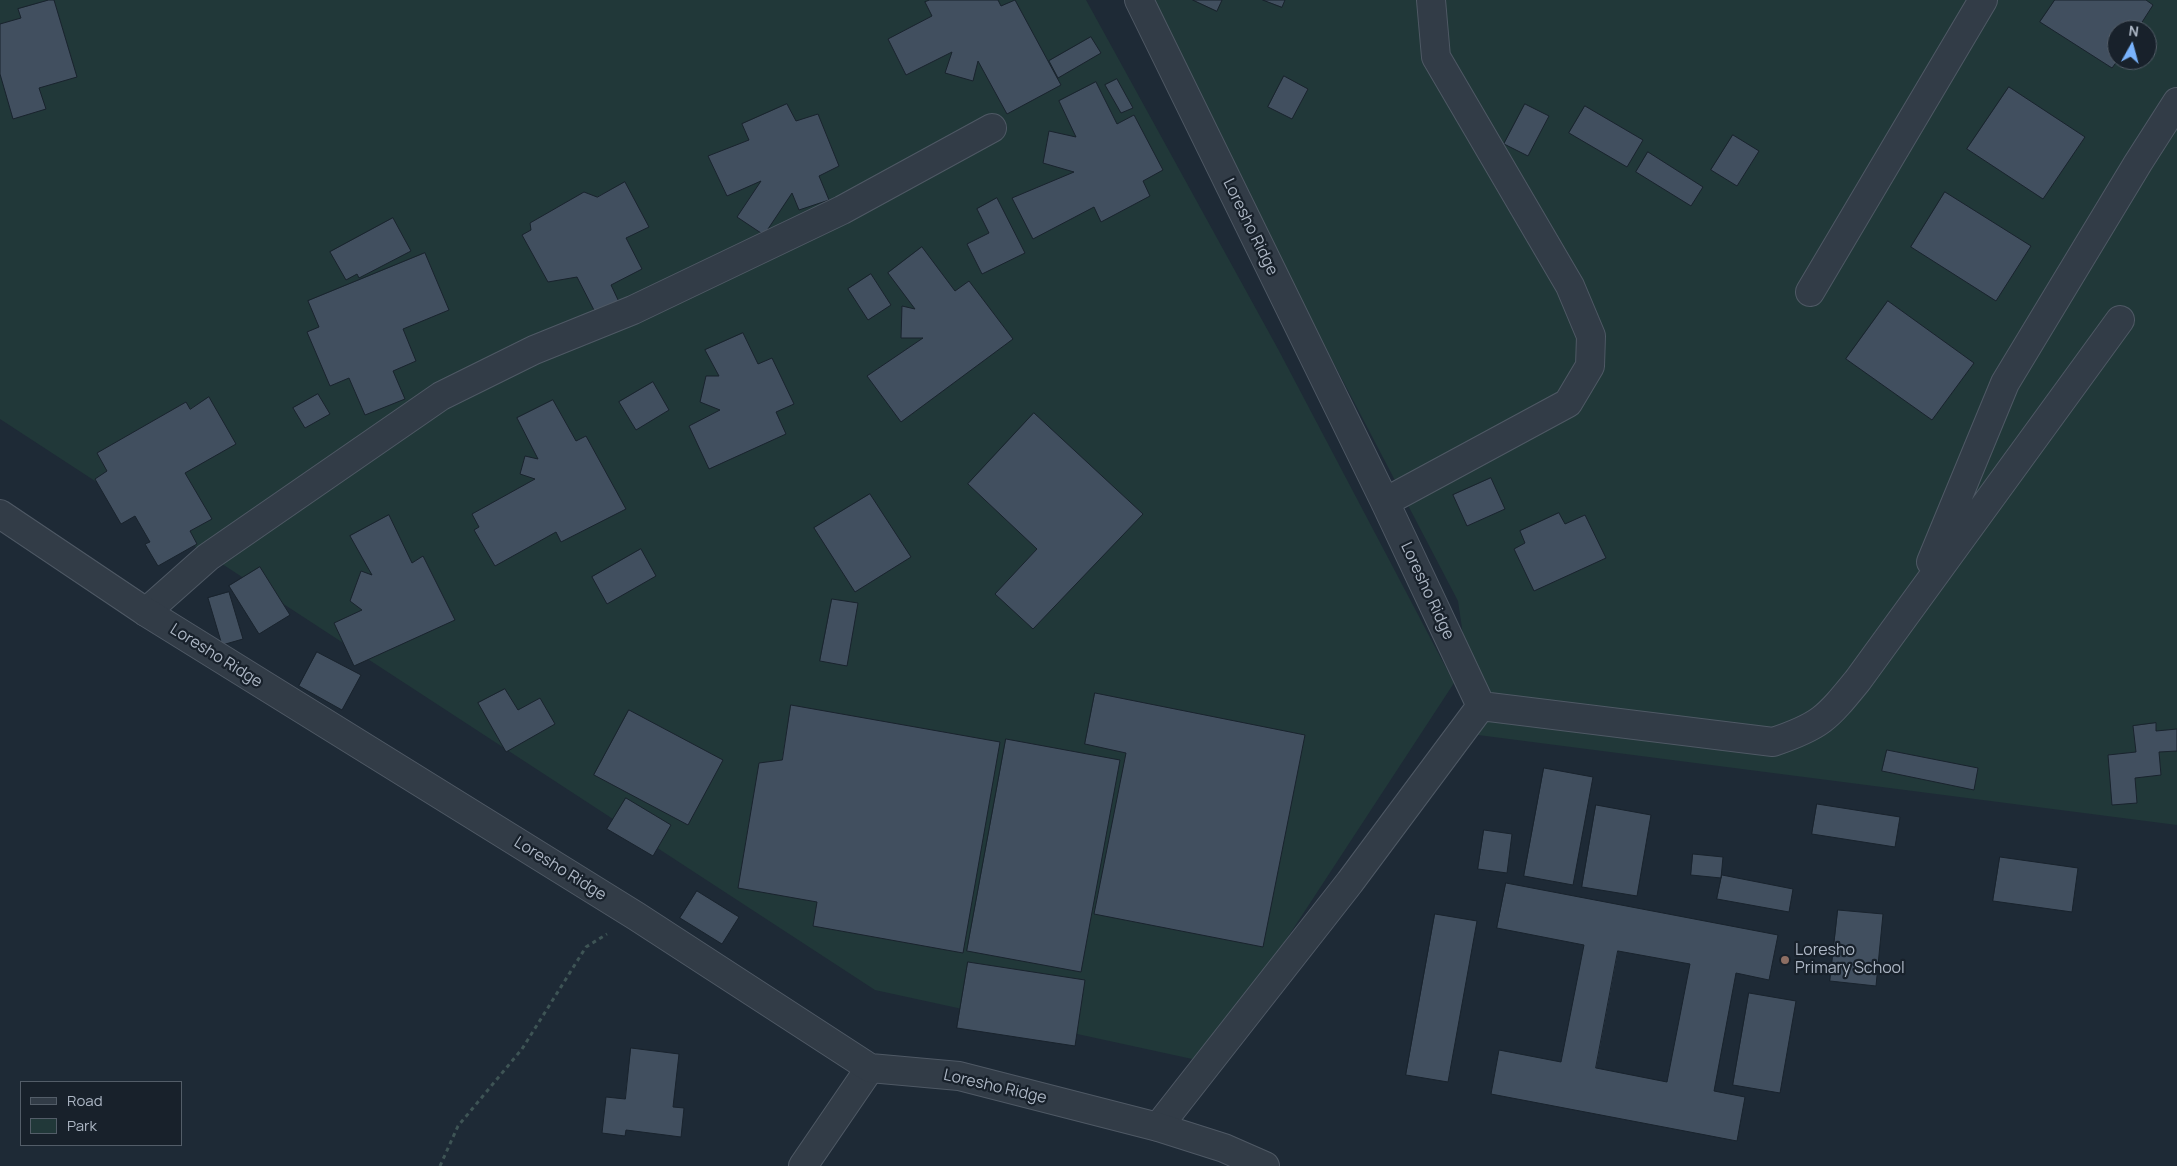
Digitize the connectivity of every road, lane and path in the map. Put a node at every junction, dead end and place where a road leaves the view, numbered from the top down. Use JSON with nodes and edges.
{"nodes":[{"id":1,"x":1139,"y":0,"type":"edge"},
{"id":2,"x":1431,"y":0,"type":"edge"},
{"id":3,"x":1983,"y":0,"type":"edge"},
{"id":4,"x":2177,"y":102,"type":"edge"},
{"id":5,"x":992,"y":128,"type":"dead end"},
{"id":6,"x":1810,"y":292,"type":"dead end"},
{"id":7,"x":2120,"y":320,"type":"dead end"},
{"id":8,"x":1385,"y":502,"type":"junction"},
{"id":9,"x":0,"y":514,"type":"edge"},
{"id":10,"x":1914,"y":602,"type":"junction"},
{"id":11,"x":146,"y":612,"type":"junction"},
{"id":12,"x":1481,"y":706,"type":"junction"},
{"id":13,"x":636,"y":916,"type":"junction"},
{"id":14,"x":870,"y":1068,"type":"junction"},
{"id":15,"x":1158,"y":1127,"type":"junction"},
{"id":16,"x":440,"y":1166,"type":"edge"},
{"id":17,"x":803,"y":1166,"type":"edge"},
{"id":18,"x":1264,"y":1166,"type":"edge"}],
"edges":[{"from":1,"to":8,"type":"street","name":"Loresho Ridge"},
{"from":2,"to":8,"type":"street"},
{"from":3,"to":6,"type":"street"},
{"from":4,"to":10,"type":"street"},
{"from":5,"to":11,"type":"street"},
{"from":7,"to":10,"type":"street"},
{"from":8,"to":12,"type":"street","name":"Loresho Ridge"},
{"from":9,"to":11,"type":"street","name":"Loresho Ridge"},
{"from":10,"to":12,"type":"street"},
{"from":11,"to":13,"type":"street","name":"Loresho Ridge"},
{"from":12,"to":15,"type":"street"},
{"from":13,"to":14,"type":"street","name":"Loresho Ridge"},
{"from":13,"to":16,"type":"path"},
{"from":14,"to":15,"type":"street","name":"Loresho Ridge"},
{"from":14,"to":17,"type":"street"},
{"from":15,"to":18,"type":"street","name":"Loresho Ridge"}]}
